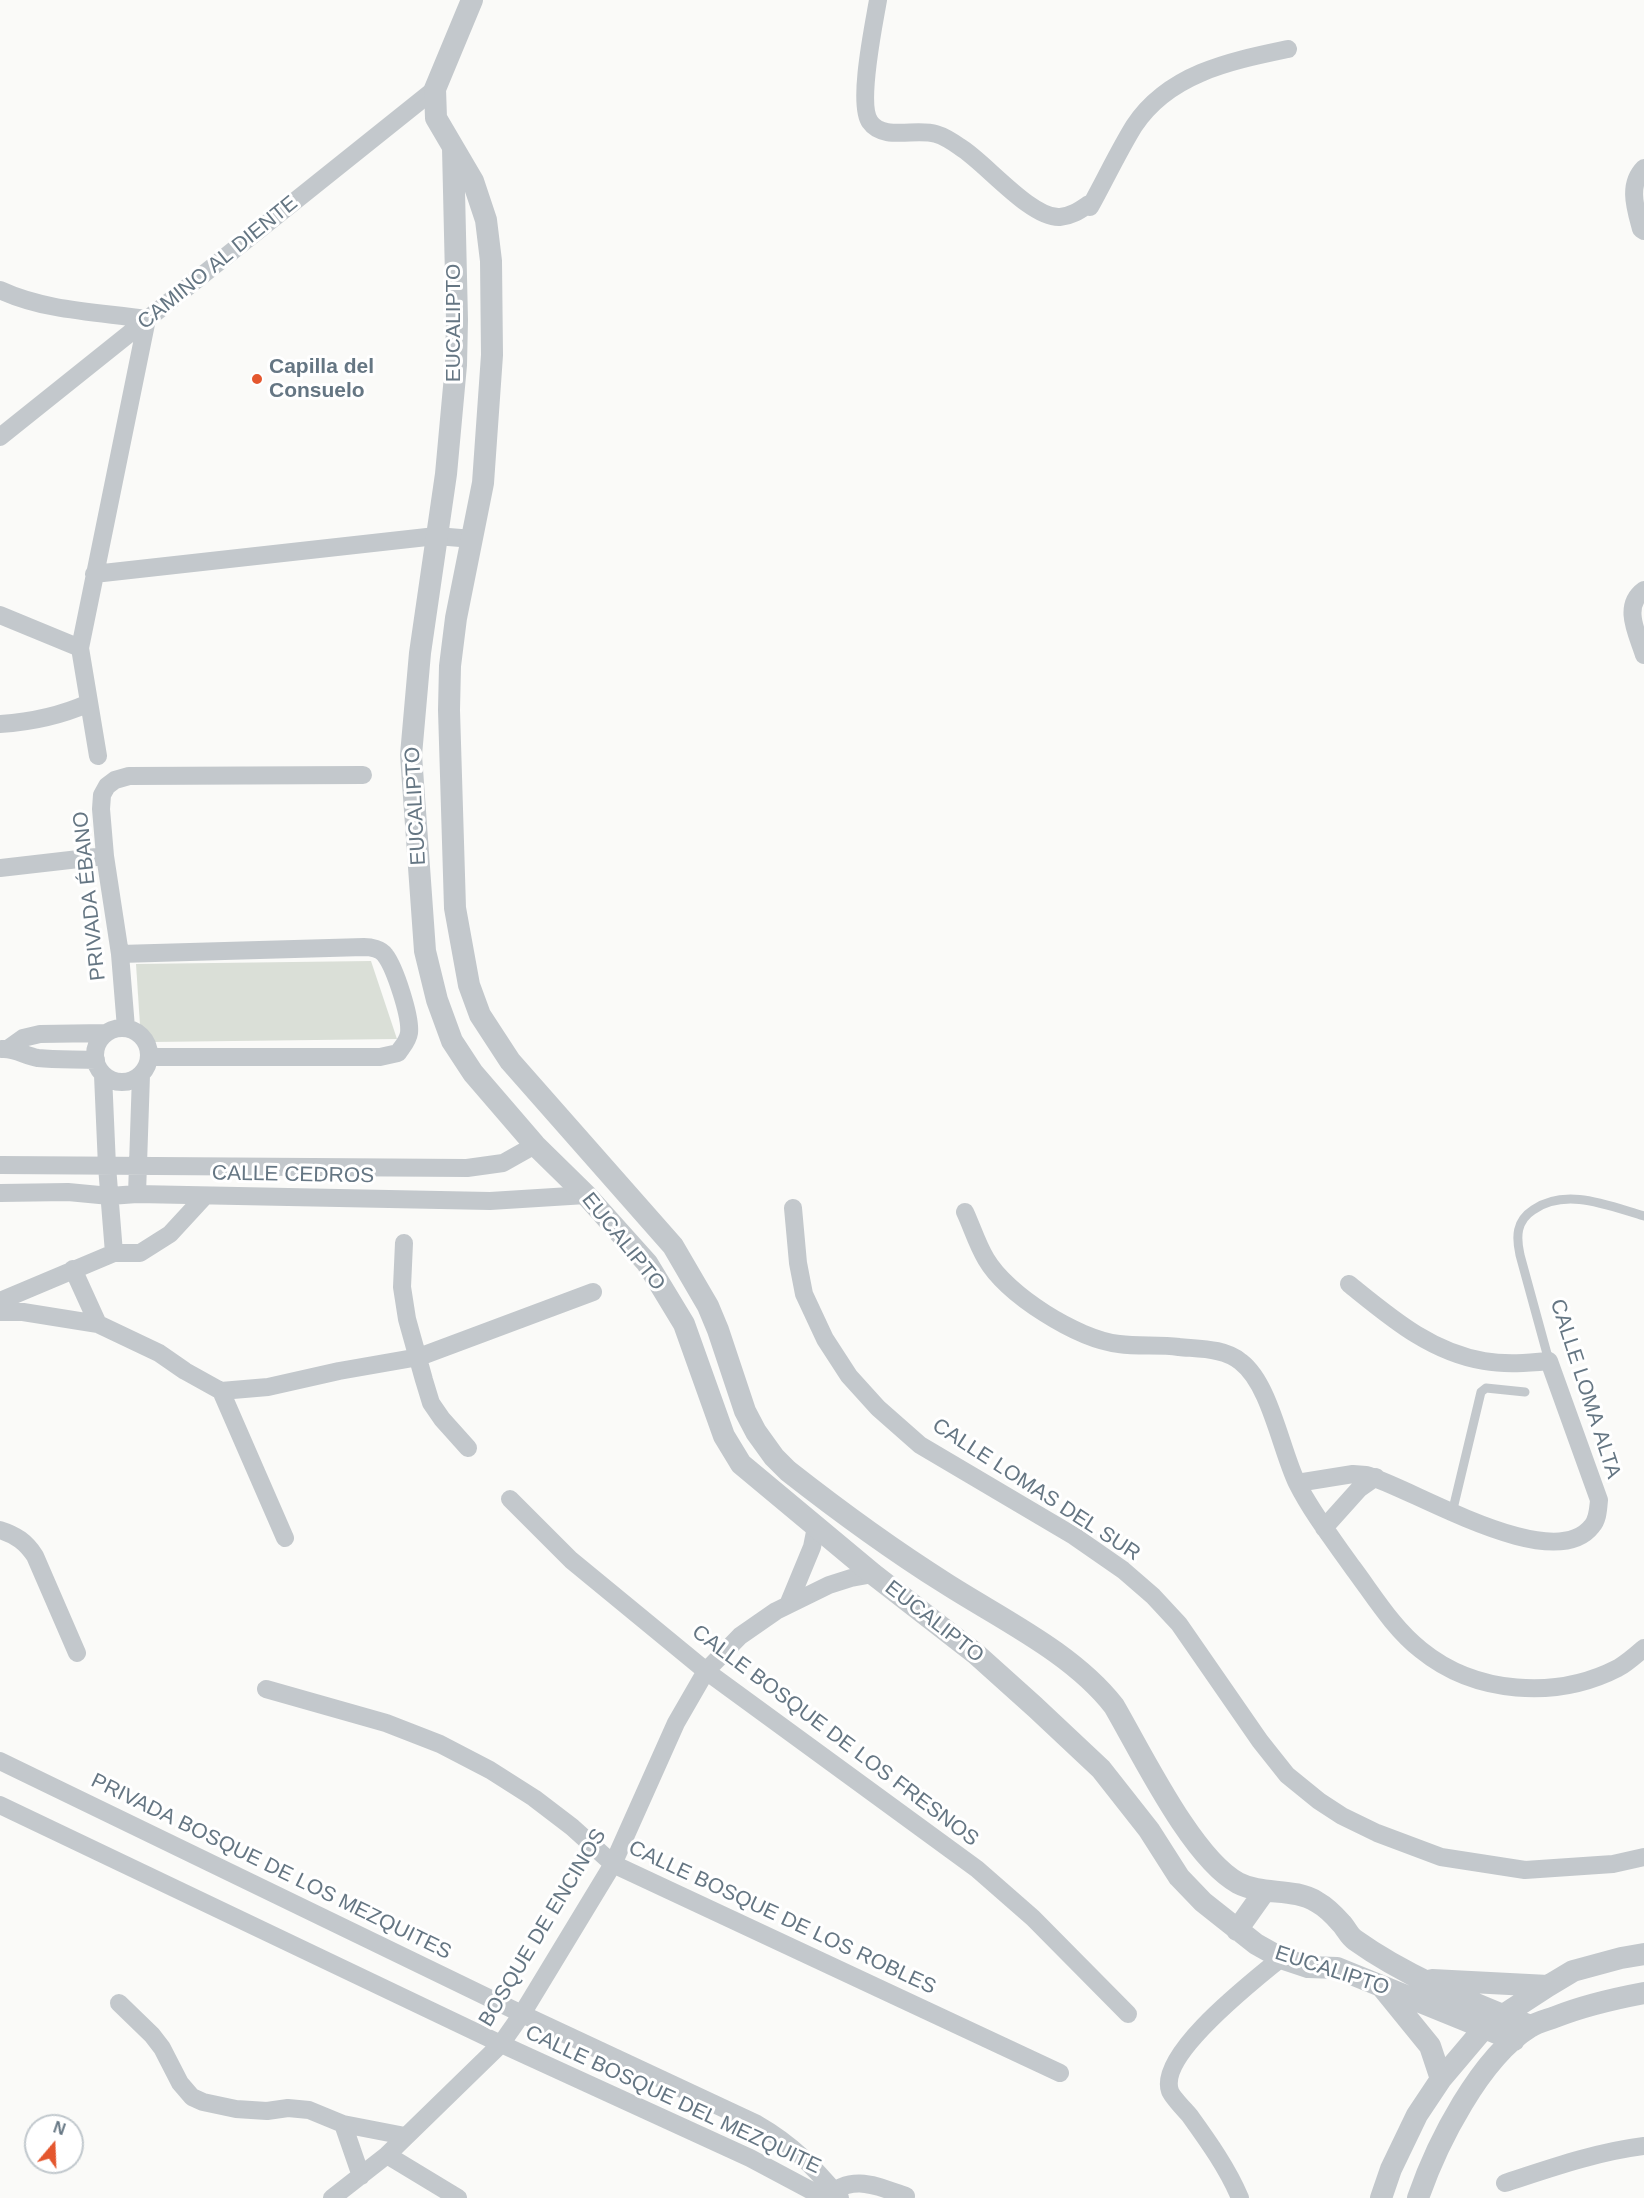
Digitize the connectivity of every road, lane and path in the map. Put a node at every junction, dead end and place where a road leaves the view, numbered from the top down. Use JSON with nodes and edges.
{"nodes":[{"id":1,"x":878,"y":0,"type":"edge"},
{"id":2,"x":468,"y":9,"type":"edge"},
{"id":3,"x":1288,"y":49,"type":"dead end"},
{"id":4,"x":435,"y":89,"type":"junction"},
{"id":5,"x":453,"y":147,"type":"junction"},
{"id":6,"x":1644,"y":168,"type":"edge"},
{"id":7,"x":1644,"y":231,"type":"edge"},
{"id":8,"x":0,"y":290,"type":"edge"},
{"id":9,"x":147,"y":320,"type":"junction"},
{"id":10,"x":0,"y":437,"type":"edge"},
{"id":11,"x":436,"y":536,"type":"junction"},
{"id":12,"x":473,"y":539,"type":"junction"},
{"id":13,"x":94,"y":574,"type":"junction"},
{"id":14,"x":1644,"y":590,"type":"edge"},
{"id":15,"x":0,"y":615,"type":"edge"},
{"id":16,"x":80,"y":648,"type":"junction"},
{"id":17,"x":1644,"y":655,"type":"edge"},
{"id":18,"x":89,"y":703,"type":"junction"},
{"id":19,"x":0,"y":724,"type":"edge"},
{"id":20,"x":98,"y":756,"type":"dead end"},
{"id":21,"x":363,"y":775,"type":"dead end"},
{"id":22,"x":416,"y":831,"type":"junction"},
{"id":23,"x":452,"y":833,"type":"junction"},
{"id":24,"x":105,"y":856,"type":"junction"},
{"id":25,"x":0,"y":868,"type":"edge"},
{"id":26,"x":120,"y":954,"type":"junction"},
{"id":27,"x":126,"y":1028,"type":"junction"},
{"id":28,"x":106,"y":1033,"type":"junction"},
{"id":29,"x":5,"y":1048,"type":"edge"},
{"id":30,"x":150,"y":1057,"type":"junction"},
{"id":31,"x":99,"y":1067,"type":"junction"},
{"id":32,"x":141,"y":1075,"type":"junction"},
{"id":33,"x":535,"y":1145,"type":"junction"},
{"id":34,"x":0,"y":1165,"type":"edge"},
{"id":35,"x":136,"y":1165,"type":"junction"},
{"id":36,"x":107,"y":1166,"type":"junction"},
{"id":37,"x":484,"y":1167,"type":"junction"},
{"id":38,"x":0,"y":1193,"type":"edge"},
{"id":39,"x":137,"y":1194,"type":"junction"},
{"id":40,"x":586,"y":1195,"type":"junction"},
{"id":41,"x":110,"y":1196,"type":"junction"},
{"id":42,"x":205,"y":1196,"type":"junction"},
{"id":43,"x":490,"y":1201,"type":"junction"},
{"id":44,"x":793,"y":1208,"type":"dead end"},
{"id":45,"x":965,"y":1212,"type":"dead end"},
{"id":46,"x":1644,"y":1216,"type":"edge"},
{"id":47,"x":404,"y":1243,"type":"dead end"},
{"id":48,"x":114,"y":1253,"type":"junction"},
{"id":49,"x":74,"y":1269,"type":"junction"},
{"id":50,"x":1349,"y":1284,"type":"dead end"},
{"id":51,"x":592,"y":1292,"type":"dead end"},
{"id":52,"x":0,"y":1301,"type":"edge"},
{"id":53,"x":0,"y":1312,"type":"edge"},
{"id":54,"x":98,"y":1324,"type":"junction"},
{"id":55,"x":419,"y":1357,"type":"junction"},
{"id":56,"x":1549,"y":1361,"type":"junction"},
{"id":57,"x":221,"y":1391,"type":"junction"},
{"id":58,"x":1525,"y":1392,"type":"dead end"},
{"id":59,"x":468,"y":1448,"type":"dead end"},
{"id":60,"x":1376,"y":1478,"type":"junction"},
{"id":61,"x":1297,"y":1483,"type":"junction"},
{"id":62,"x":510,"y":1499,"type":"dead end"},
{"id":63,"x":1452,"y":1513,"type":"junction"},
{"id":64,"x":816,"y":1527,"type":"junction"},
{"id":65,"x":1324,"y":1528,"type":"junction"},
{"id":66,"x":0,"y":1530,"type":"edge"},
{"id":67,"x":285,"y":1538,"type":"dead end"},
{"id":68,"x":873,"y":1574,"type":"junction"},
{"id":69,"x":788,"y":1605,"type":"junction"},
{"id":70,"x":1644,"y":1648,"type":"edge"},
{"id":71,"x":77,"y":1653,"type":"dead end"},
{"id":72,"x":706,"y":1671,"type":"junction"},
{"id":73,"x":266,"y":1689,"type":"dead end"},
{"id":74,"x":0,"y":1761,"type":"edge"},
{"id":75,"x":0,"y":1805,"type":"edge"},
{"id":76,"x":1644,"y":1857,"type":"edge"},
{"id":77,"x":613,"y":1864,"type":"junction"},
{"id":78,"x":1264,"y":1892,"type":"junction"},
{"id":79,"x":1236,"y":1930,"type":"junction"},
{"id":80,"x":1353,"y":1939,"type":"junction"},
{"id":81,"x":1644,"y":1954,"type":"edge"},
{"id":82,"x":1281,"y":1958,"type":"junction"},
{"id":83,"x":1337,"y":1968,"type":"junction"},
{"id":84,"x":1420,"y":1980,"type":"junction"},
{"id":85,"x":1379,"y":1984,"type":"junction"},
{"id":86,"x":1548,"y":1986,"type":"junction"},
{"id":87,"x":1644,"y":1994,"type":"edge"},
{"id":88,"x":119,"y":2003,"type":"dead end"},
{"id":89,"x":522,"y":2014,"type":"junction"},
{"id":90,"x":1128,"y":2014,"type":"dead end"},
{"id":91,"x":1504,"y":2016,"type":"junction"},
{"id":92,"x":1485,"y":2027,"type":"junction"},
{"id":93,"x":1522,"y":2033,"type":"junction"},
{"id":94,"x":501,"y":2044,"type":"junction"},
{"id":95,"x":1060,"y":2073,"type":"dead end"},
{"id":96,"x":1441,"y":2079,"type":"junction"},
{"id":97,"x":343,"y":2124,"type":"junction"},
{"id":98,"x":405,"y":2136,"type":"junction"},
{"id":99,"x":1644,"y":2146,"type":"edge"},
{"id":100,"x":387,"y":2155,"type":"junction"},
{"id":101,"x":361,"y":2176,"type":"junction"},
{"id":102,"x":1505,"y":2183,"type":"dead end"},
{"id":103,"x":829,"y":2196,"type":"edge"},
{"id":104,"x":906,"y":2196,"type":"dead end"},
{"id":105,"x":332,"y":2198,"type":"edge"},
{"id":106,"x":458,"y":2198,"type":"edge"},
{"id":107,"x":1239,"y":2198,"type":"edge"},
{"id":108,"x":1381,"y":2198,"type":"edge"},
{"id":109,"x":1418,"y":2198,"type":"edge"}],
"edges":[{"from":1,"to":3,"type":"street"},
{"from":2,"to":4,"type":"street","name":"EUCALIPTO"},
{"from":4,"to":5,"type":"street","name":"EUCALIPTO"},
{"from":4,"to":9,"type":"street","name":"CAMINO AL DIENTE"},
{"from":5,"to":11,"type":"street","name":"EUCALIPTO"},
{"from":5,"to":12,"type":"street","name":"EUCALIPTO"},
{"from":6,"to":7,"type":"street"},
{"from":8,"to":9,"type":"street"},
{"from":9,"to":10,"type":"street","name":"CAMINO AL DIENTE"},
{"from":9,"to":13,"type":"street"},
{"from":11,"to":12,"type":"street"},
{"from":11,"to":13,"type":"street"},
{"from":11,"to":22,"type":"street","name":"EUCALIPTO"},
{"from":12,"to":23,"type":"street","name":"EUCALIPTO"},
{"from":13,"to":16,"type":"street"},
{"from":14,"to":17,"type":"street"},
{"from":15,"to":16,"type":"street"},
{"from":16,"to":18,"type":"street"},
{"from":18,"to":19,"type":"street"},
{"from":18,"to":20,"type":"street"},
{"from":21,"to":24,"type":"street","name":"PRIVADA ÉBANO"},
{"from":22,"to":23,"type":"street"},
{"from":22,"to":33,"type":"street","name":"EUCALIPTO"},
{"from":23,"to":78,"type":"street","name":"EUCALIPTO"},
{"from":24,"to":25,"type":"street"},
{"from":24,"to":26,"type":"street","name":"PRIVADA ÉBANO"},
{"from":26,"to":27,"type":"street","name":"PRIVADA ÉBANO"},
{"from":26,"to":30,"type":"street"},
{"from":27,"to":28,"type":"street"},
{"from":27,"to":30,"type":"street"},
{"from":28,"to":29,"type":"street"},
{"from":28,"to":31,"type":"street"},
{"from":29,"to":31,"type":"street"},
{"from":30,"to":32,"type":"street"},
{"from":31,"to":32,"type":"street"},
{"from":31,"to":36,"type":"street"},
{"from":32,"to":35,"type":"street"},
{"from":33,"to":37,"type":"street","name":"CALLE CEDROS"},
{"from":33,"to":40,"type":"street","name":"EUCALIPTO"},
{"from":34,"to":36,"type":"street","name":"CALLE CEDROS"},
{"from":35,"to":36,"type":"street","name":"CALLE CEDROS"},
{"from":35,"to":37,"type":"street","name":"CALLE CEDROS"},
{"from":35,"to":39,"type":"street"},
{"from":36,"to":41,"type":"street"},
{"from":37,"to":43,"type":"street"},
{"from":38,"to":41,"type":"street","name":"CALLE CEDROS"},
{"from":39,"to":41,"type":"street","name":"CALLE CEDROS"},
{"from":39,"to":42,"type":"street","name":"CALLE CEDROS"},
{"from":40,"to":43,"type":"street","name":"CALLE CEDROS"},
{"from":40,"to":64,"type":"street","name":"EUCALIPTO"},
{"from":41,"to":48,"type":"street"},
{"from":42,"to":43,"type":"street","name":"CALLE CEDROS"},
{"from":42,"to":48,"type":"street"},
{"from":44,"to":76,"type":"street","name":"CALLE LOMAS DEL SUR"},
{"from":45,"to":61,"type":"street"},
{"from":46,"to":56,"type":"lane","name":"CALLE LOMA ALTA"},
{"from":47,"to":55,"type":"street"},
{"from":48,"to":49,"type":"street"},
{"from":49,"to":52,"type":"street"},
{"from":49,"to":54,"type":"street"},
{"from":50,"to":56,"type":"street"},
{"from":51,"to":55,"type":"street"},
{"from":53,"to":54,"type":"street"},
{"from":54,"to":57,"type":"street"},
{"from":55,"to":57,"type":"street"},
{"from":55,"to":59,"type":"street"},
{"from":56,"to":63,"type":"street","name":"CALLE LOMA ALTA"},
{"from":57,"to":67,"type":"street"},
{"from":58,"to":63,"type":"lane"},
{"from":60,"to":61,"type":"street","name":"CALLE LOMA ALTA"},
{"from":60,"to":63,"type":"street","name":"CALLE LOMA ALTA"},
{"from":60,"to":65,"type":"street"},
{"from":61,"to":65,"type":"street"},
{"from":62,"to":72,"type":"street","name":"CALLE BOSQUE DE LOS FRESNOS"},
{"from":64,"to":68,"type":"street","name":"EUCALIPTO"},
{"from":64,"to":69,"type":"street"},
{"from":65,"to":70,"type":"street"},
{"from":66,"to":71,"type":"street"},
{"from":68,"to":69,"type":"street","name":"BOSQUE DE ENCINOS"},
{"from":68,"to":79,"type":"street","name":"EUCALIPTO"},
{"from":69,"to":72,"type":"street","name":"BOSQUE DE ENCINOS"},
{"from":72,"to":77,"type":"street","name":"BOSQUE DE ENCINOS"},
{"from":72,"to":90,"type":"street","name":"CALLE BOSQUE DE LOS FRESNOS"},
{"from":73,"to":77,"type":"street","name":"CALLE BOSQUE DE LOS ROBLES"},
{"from":74,"to":89,"type":"street","name":"PRIVADA BOSQUE DE LOS MEZQUITES"},
{"from":75,"to":94,"type":"street"},
{"from":77,"to":89,"type":"street","name":"BOSQUE DE ENCINOS"},
{"from":77,"to":95,"type":"street","name":"CALLE BOSQUE DE LOS ROBLES"},
{"from":78,"to":79,"type":"street"},
{"from":78,"to":80,"type":"street","name":"EUCALIPTO"},
{"from":79,"to":82,"type":"street","name":"EUCALIPTO"},
{"from":80,"to":83,"type":"street"},
{"from":80,"to":84,"type":"street","name":"EUCALIPTO"},
{"from":81,"to":86,"type":"street"},
{"from":82,"to":83,"type":"street","name":"EUCALIPTO"},
{"from":82,"to":107,"type":"street"},
{"from":83,"to":85,"type":"street","name":"EUCALIPTO"},
{"from":84,"to":86,"type":"street"},
{"from":84,"to":91,"type":"street","name":"EUCALIPTO"},
{"from":85,"to":92,"type":"street","name":"EUCALIPTO"},
{"from":85,"to":96,"type":"street"},
{"from":86,"to":91,"type":"street"},
{"from":87,"to":93,"type":"street"},
{"from":88,"to":97,"type":"street"},
{"from":89,"to":94,"type":"street","name":"BOSQUE DE ENCINOS"},
{"from":89,"to":103,"type":"street","name":"CALLE BOSQUE DEL MEZQUITE"},
{"from":91,"to":92,"type":"street"},
{"from":91,"to":93,"type":"street","name":"EUCALIPTO"},
{"from":92,"to":93,"type":"street","name":"EUCALIPTO"},
{"from":92,"to":96,"type":"street"},
{"from":93,"to":109,"type":"street"},
{"from":94,"to":98,"type":"street","name":"BOSQUE DE ENCINOS"},
{"from":94,"to":103,"type":"street","name":"CALLE BOSQUE DEL MEZQUITE"},
{"from":96,"to":108,"type":"street"},
{"from":97,"to":98,"type":"street"},
{"from":97,"to":101,"type":"street"},
{"from":98,"to":100,"type":"street","name":"BOSQUE DE ENCINOS"},
{"from":99,"to":102,"type":"street"},
{"from":100,"to":101,"type":"street","name":"BOSQUE DE ENCINOS"},
{"from":100,"to":106,"type":"street"},
{"from":101,"to":105,"type":"street","name":"BOSQUE DE ENCINOS"},
{"from":103,"to":104,"type":"street"}]}
